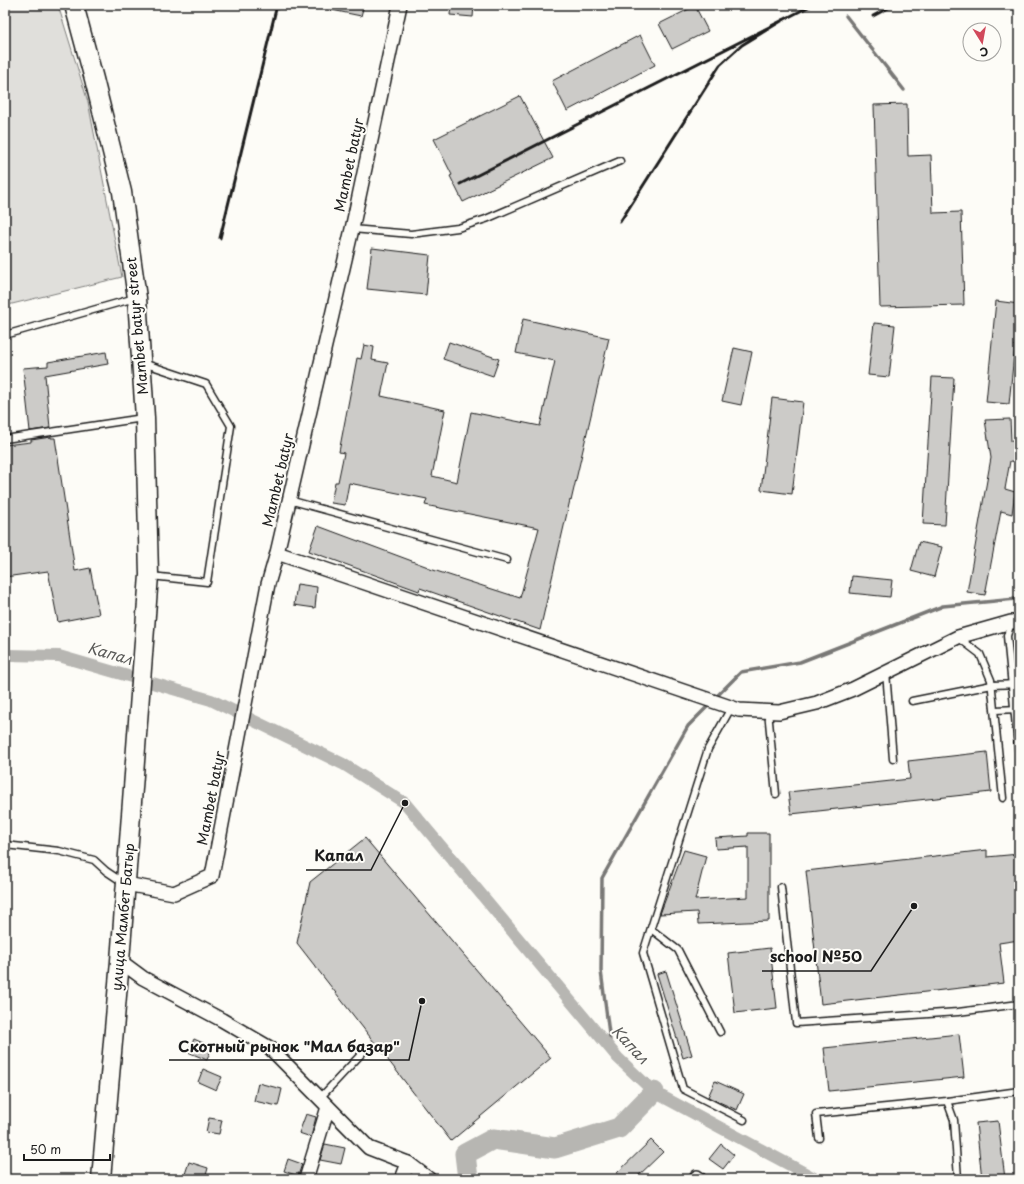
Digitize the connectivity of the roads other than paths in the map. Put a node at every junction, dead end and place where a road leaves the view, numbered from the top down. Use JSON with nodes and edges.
{"nodes":[{"id":1,"x":74,"y":5,"type":"edge"},
{"id":2,"x":400,"y":5,"type":"edge"},
{"id":3,"x":620,"y":161,"type":"dead end"},
{"id":4,"x":352,"y":229,"type":"junction"},
{"id":5,"x":137,"y":298,"type":"junction"},
{"id":6,"x":5,"y":335,"type":"edge"},
{"id":7,"x":142,"y":363,"type":"junction"},
{"id":8,"x":144,"y":418,"type":"junction"},
{"id":9,"x":5,"y":439,"type":"edge"},
{"id":10,"x":289,"y":500,"type":"junction"},
{"id":11,"x":277,"y":553,"type":"junction"},
{"id":12,"x":507,"y":560,"type":"dead end"},
{"id":13,"x":150,"y":575,"type":"junction"},
{"id":14,"x":1015,"y":622,"type":"edge"},
{"id":15,"x":958,"y":637,"type":"junction"},
{"id":16,"x":144,"y":654,"type":"joint"},
{"id":17,"x":886,"y":672,"type":"junction"},
{"id":18,"x":1012,"y":684,"type":"junction"},
{"id":19,"x":1019,"y":684,"type":"edge"},
{"id":20,"x":992,"y":685,"type":"junction"},
{"id":21,"x":912,"y":701,"type":"dead end"},
{"id":22,"x":725,"y":706,"type":"junction"},
{"id":23,"x":1017,"y":709,"type":"edge"},
{"id":24,"x":995,"y":710,"type":"junction"},
{"id":25,"x":768,"y":711,"type":"junction"},
{"id":26,"x":1019,"y":757,"type":"edge"},
{"id":27,"x":893,"y":759,"type":"dead end"},
{"id":28,"x":776,"y":794,"type":"dead end"},
{"id":29,"x":1003,"y":798,"type":"dead end"},
{"id":30,"x":5,"y":845,"type":"edge"},
{"id":31,"x":126,"y":884,"type":"junction"},
{"id":32,"x":781,"y":887,"type":"dead end"},
{"id":33,"x":651,"y":929,"type":"junction"},
{"id":34,"x":120,"y":961,"type":"junction"},
{"id":35,"x":1019,"y":1004,"type":"edge"},
{"id":36,"x":720,"y":1032,"type":"dead end"},
{"id":37,"x":366,"y":1050,"type":"dead end"},
{"id":38,"x":1019,"y":1091,"type":"edge"},
{"id":39,"x":947,"y":1101,"type":"junction"},
{"id":40,"x":324,"y":1102,"type":"junction"},
{"id":41,"x":744,"y":1120,"type":"dead end"},
{"id":42,"x":819,"y":1138,"type":"dead end"},
{"id":43,"x":408,"y":1163,"type":"junction"},
{"id":44,"x":101,"y":1179,"type":"edge"},
{"id":45,"x":306,"y":1179,"type":"edge"},
{"id":46,"x":402,"y":1179,"type":"edge"},
{"id":47,"x":429,"y":1179,"type":"edge"},
{"id":48,"x":958,"y":1179,"type":"edge"}],
"edges":[{"from":1,"to":5,"type":"main road","name":"Mambet batyr street"},
{"from":2,"to":4,"type":"street","name":"Mambet batyr"},
{"from":3,"to":4,"type":"lane"},
{"from":4,"to":10,"type":"street","name":"Mambet batyr"},
{"from":5,"to":6,"type":"lane"},
{"from":5,"to":7,"type":"main road","name":"Mambet batyr street"},
{"from":7,"to":8,"type":"main road","name":"Mambet batyr street"},
{"from":7,"to":13,"type":"lane"},
{"from":8,"to":9,"type":"lane"},
{"from":8,"to":13,"type":"main road","name":"Mambet batyr street"},
{"from":10,"to":11,"type":"street","name":"Mambet batyr"},
{"from":10,"to":12,"type":"lane"},
{"from":11,"to":22,"type":"street"},
{"from":11,"to":31,"type":"street","name":"Mambet batyr"},
{"from":13,"to":16,"type":"main road","name":"Mambet batyr street"},
{"from":14,"to":15,"type":"street"},
{"from":14,"to":18,"type":"lane"},
{"from":15,"to":17,"type":"street"},
{"from":15,"to":20,"type":"lane"},
{"from":16,"to":31,"type":"main road","name":"улица Мамбет Батыр"},
{"from":17,"to":25,"type":"street"},
{"from":17,"to":27,"type":"lane"},
{"from":18,"to":19,"type":"lane"},
{"from":18,"to":20,"type":"lane"},
{"from":18,"to":23,"type":"lane"},
{"from":20,"to":21,"type":"lane"},
{"from":20,"to":24,"type":"lane"},
{"from":22,"to":25,"type":"street"},
{"from":22,"to":33,"type":"lane"},
{"from":23,"to":24,"type":"lane"},
{"from":23,"to":26,"type":"lane"},
{"from":24,"to":29,"type":"lane"},
{"from":25,"to":28,"type":"lane"},
{"from":30,"to":31,"type":"lane"},
{"from":31,"to":34,"type":"main road","name":"улица Мамбет Батыр"},
{"from":32,"to":35,"type":"lane"},
{"from":33,"to":36,"type":"lane"},
{"from":33,"to":41,"type":"lane"},
{"from":34,"to":40,"type":"street"},
{"from":34,"to":44,"type":"main road","name":"улица Мамбет Батыр"},
{"from":37,"to":40,"type":"lane"},
{"from":38,"to":39,"type":"lane"},
{"from":39,"to":42,"type":"lane"},
{"from":39,"to":48,"type":"lane"},
{"from":40,"to":43,"type":"street"},
{"from":40,"to":45,"type":"street"},
{"from":43,"to":46,"type":"street"},
{"from":43,"to":47,"type":"street"}]}
